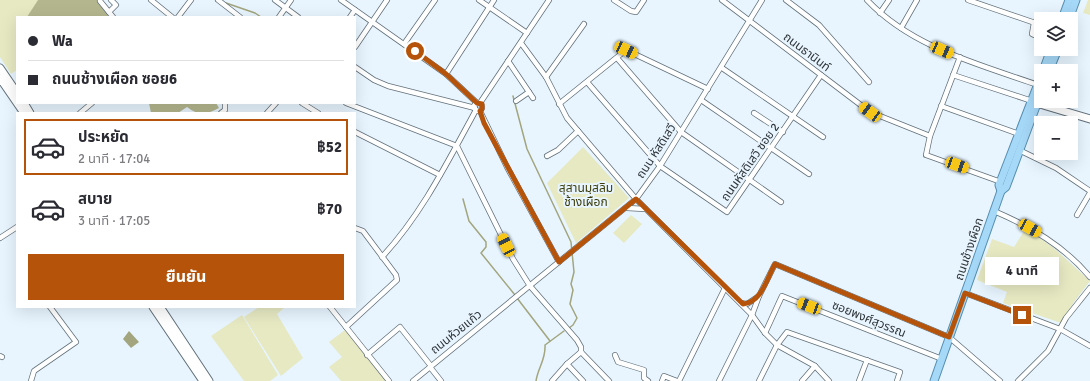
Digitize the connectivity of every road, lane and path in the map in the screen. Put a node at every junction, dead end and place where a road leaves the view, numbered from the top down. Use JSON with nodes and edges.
{"nodes":[{"id":1,"x":111,"y":0,"type":"edge"},
{"id":2,"x":151,"y":0,"type":"edge"},
{"id":3,"x":191,"y":0,"type":"edge"},
{"id":4,"x":218,"y":0,"type":"edge"},
{"id":5,"x":275,"y":0,"type":"edge"},
{"id":6,"x":291,"y":0,"type":"edge"},
{"id":7,"x":342,"y":0,"type":"edge"},
{"id":8,"x":387,"y":0,"type":"edge"},
{"id":9,"x":435,"y":0,"type":"edge"},
{"id":10,"x":479,"y":0,"type":"edge"},
{"id":11,"x":494,"y":0,"type":"edge"},
{"id":12,"x":550,"y":0,"type":"edge"},
{"id":13,"x":614,"y":0,"type":"edge"},
{"id":14,"x":644,"y":0,"type":"edge"},
{"id":15,"x":722,"y":0,"type":"edge"},
{"id":16,"x":762,"y":0,"type":"edge"},
{"id":17,"x":786,"y":0,"type":"edge"},
{"id":18,"x":867,"y":0,"type":"edge"},
{"id":19,"x":889,"y":0,"type":"edge"},
{"id":20,"x":917,"y":0,"type":"edge"},
{"id":21,"x":968,"y":0,"type":"edge"},
{"id":22,"x":1069,"y":0,"type":"edge"},
{"id":23,"x":1076,"y":0,"type":"edge"},
{"id":24,"x":102,"y":2,"type":"edge"},
{"id":25,"x":489,"y":7,"type":"junction"},
{"id":26,"x":286,"y":8,"type":"junction"},
{"id":27,"x":355,"y":10,"type":"junction"},
{"id":28,"x":109,"y":12,"type":"junction"},
{"id":29,"x":1065,"y":12,"type":"edge"},
{"id":30,"x":1072,"y":12,"type":"edge"},
{"id":31,"x":880,"y":13,"type":"junction"},
{"id":32,"x":112,"y":16,"type":"edge"},
{"id":33,"x":171,"y":16,"type":"edge"},
{"id":34,"x":179,"y":16,"type":"edge"},
{"id":35,"x":239,"y":16,"type":"edge"},
{"id":36,"x":280,"y":16,"type":"edge"},
{"id":37,"x":297,"y":16,"type":"edge"},
{"id":38,"x":351,"y":16,"type":"edge"},
{"id":39,"x":750,"y":21,"type":"junction"},
{"id":40,"x":372,"y":22,"type":"junction"},
{"id":41,"x":1034,"y":23,"type":"joint"},
{"id":42,"x":584,"y":24,"type":"dead end"},
{"id":43,"x":901,"y":28,"type":"junction"},
{"id":44,"x":527,"y":33,"type":"junction"},
{"id":45,"x":1034,"y":35,"type":"edge"},
{"id":46,"x":521,"y":43,"type":"junction"},
{"id":47,"x":404,"y":44,"type":"junction"},
{"id":48,"x":356,"y":46,"type":"edge"},
{"id":49,"x":960,"y":57,"type":"junction"},
{"id":50,"x":617,"y":58,"type":"junction"},
{"id":51,"x":508,"y":61,"type":"junction"},
{"id":52,"x":0,"y":68,"type":"edge"},
{"id":53,"x":356,"y":68,"type":"edge"},
{"id":54,"x":722,"y":68,"type":"junction"},
{"id":55,"x":446,"y":74,"type":"junction"},
{"id":56,"x":953,"y":74,"type":"junction"},
{"id":57,"x":821,"y":75,"type":"junction"},
{"id":58,"x":546,"y":77,"type":"junction"},
{"id":59,"x":0,"y":78,"type":"edge"},
{"id":60,"x":587,"y":82,"type":"junction"},
{"id":61,"x":869,"y":82,"type":"dead end"},
{"id":62,"x":1034,"y":84,"type":"edge"},
{"id":63,"x":708,"y":89,"type":"junction"},
{"id":64,"x":16,"y":92,"type":"edge"},
{"id":65,"x":529,"y":92,"type":"junction"},
{"id":66,"x":533,"y":98,"type":"dead end"},
{"id":67,"x":701,"y":100,"type":"junction"},
{"id":68,"x":16,"y":101,"type":"edge"},
{"id":69,"x":516,"y":101,"type":"dead end"},
{"id":70,"x":1034,"y":102,"type":"junction"},
{"id":71,"x":479,"y":103,"type":"junction"},
{"id":72,"x":91,"y":104,"type":"edge"},
{"id":73,"x":275,"y":104,"type":"edge"},
{"id":74,"x":304,"y":104,"type":"edge"},
{"id":75,"x":349,"y":104,"type":"edge"},
{"id":76,"x":559,"y":104,"type":"junction"},
{"id":77,"x":941,"y":106,"type":"junction"},
{"id":78,"x":1054,"y":108,"type":"edge"},
{"id":79,"x":477,"y":110,"type":"junction"},
{"id":80,"x":81,"y":112,"type":"edge"},
{"id":81,"x":268,"y":112,"type":"edge"},
{"id":82,"x":316,"y":112,"type":"edge"},
{"id":83,"x":754,"y":113,"type":"dead end"},
{"id":84,"x":794,"y":117,"type":"junction"},
{"id":85,"x":1090,"y":119,"type":"edge"},
{"id":86,"x":578,"y":131,"type":"junction"},
{"id":87,"x":681,"y":132,"type":"junction"},
{"id":88,"x":783,"y":132,"type":"junction"},
{"id":89,"x":356,"y":133,"type":"edge"},
{"id":90,"x":1019,"y":134,"type":"junction"},
{"id":91,"x":930,"y":136,"type":"junction"},
{"id":92,"x":823,"y":138,"type":"dead end"},
{"id":93,"x":457,"y":146,"type":"junction"},
{"id":94,"x":772,"y":148,"type":"junction"},
{"id":95,"x":1020,"y":150,"type":"junction"},
{"id":96,"x":546,"y":156,"type":"dead end"},
{"id":97,"x":660,"y":166,"type":"junction"},
{"id":98,"x":809,"y":174,"type":"dead end"},
{"id":99,"x":440,"y":175,"type":"junction"},
{"id":100,"x":750,"y":180,"type":"junction"},
{"id":101,"x":1001,"y":182,"type":"junction"},
{"id":102,"x":1001,"y":191,"type":"junction"},
{"id":103,"x":1090,"y":192,"type":"edge"},
{"id":104,"x":636,"y":199,"type":"junction"},
{"id":105,"x":781,"y":202,"type":"dead end"},
{"id":106,"x":626,"y":208,"type":"junction"},
{"id":107,"x":647,"y":210,"type":"junction"},
{"id":108,"x":994,"y":211,"type":"junction"},
{"id":109,"x":1077,"y":215,"type":"dead end"},
{"id":110,"x":16,"y":228,"type":"edge"},
{"id":111,"x":356,"y":228,"type":"edge"},
{"id":112,"x":0,"y":238,"type":"edge"},
{"id":113,"x":382,"y":256,"type":"junction"},
{"id":114,"x":559,"y":262,"type":"junction"},
{"id":115,"x":1090,"y":277,"type":"edge"},
{"id":116,"x":530,"y":286,"type":"junction"},
{"id":117,"x":725,"y":288,"type":"junction"},
{"id":118,"x":1090,"y":288,"type":"edge"},
{"id":119,"x":965,"y":293,"type":"junction"},
{"id":120,"x":759,"y":296,"type":"junction"},
{"id":121,"x":514,"y":299,"type":"joint"},
{"id":122,"x":739,"y":302,"type":"junction"},
{"id":123,"x":51,"y":308,"type":"edge"},
{"id":124,"x":154,"y":308,"type":"edge"},
{"id":125,"x":161,"y":308,"type":"edge"},
{"id":126,"x":331,"y":308,"type":"edge"},
{"id":127,"x":752,"y":315,"type":"junction"},
{"id":128,"x":346,"y":327,"type":"junction"},
{"id":129,"x":1060,"y":329,"type":"junction"},
{"id":130,"x":765,"y":333,"type":"junction"},
{"id":131,"x":949,"y":337,"type":"junction"},
{"id":132,"x":777,"y":345,"type":"junction"},
{"id":133,"x":1090,"y":346,"type":"edge"},
{"id":134,"x":581,"y":352,"type":"junction"},
{"id":135,"x":368,"y":355,"type":"junction"},
{"id":136,"x":616,"y":355,"type":"dead end"},
{"id":137,"x":942,"y":359,"type":"junction"},
{"id":138,"x":867,"y":360,"type":"junction"},
{"id":139,"x":567,"y":364,"type":"junction"},
{"id":140,"x":815,"y":366,"type":"junction"},
{"id":141,"x":431,"y":367,"type":"junction"},
{"id":142,"x":899,"y":380,"type":"edge"},
{"id":143,"x":31,"y":381,"type":"edge"},
{"id":144,"x":203,"y":381,"type":"edge"},
{"id":145,"x":209,"y":381,"type":"edge"},
{"id":146,"x":389,"y":381,"type":"edge"},
{"id":147,"x":413,"y":381,"type":"edge"},
{"id":148,"x":441,"y":381,"type":"edge"},
{"id":149,"x":552,"y":381,"type":"edge"},
{"id":150,"x":583,"y":381,"type":"edge"},
{"id":151,"x":609,"y":381,"type":"edge"},
{"id":152,"x":648,"y":381,"type":"edge"},
{"id":153,"x":662,"y":381,"type":"edge"},
{"id":154,"x":678,"y":381,"type":"edge"},
{"id":155,"x":719,"y":381,"type":"edge"},
{"id":156,"x":759,"y":381,"type":"edge"},
{"id":157,"x":802,"y":381,"type":"edge"},
{"id":158,"x":829,"y":381,"type":"edge"},
{"id":159,"x":859,"y":381,"type":"edge"},
{"id":160,"x":934,"y":381,"type":"edge"},
{"id":161,"x":1000,"y":381,"type":"edge"},
{"id":162,"x":1018,"y":381,"type":"edge"}],
"edges":[{"from":1,"to":28,"type":"street"},
{"from":2,"to":33,"type":"street"},
{"from":3,"to":34,"type":"street"},
{"from":4,"to":35,"type":"street"},
{"from":5,"to":26,"type":"street"},
{"from":6,"to":26,"type":"street"},
{"from":7,"to":27,"type":"street"},
{"from":8,"to":40,"type":"street"},
{"from":9,"to":47,"type":"street"},
{"from":10,"to":25,"type":"street"},
{"from":11,"to":25,"type":"street"},
{"from":12,"to":44,"type":"street"},
{"from":13,"to":14,"type":"street"},
{"from":15,"to":39,"type":"street","name":"ถนนธานินท์"},
{"from":16,"to":39,"type":"street","name":"ถนน หัสดิเสวี"},
{"from":17,"to":61,"type":"street"},
{"from":18,"to":31,"type":"street"},
{"from":19,"to":31,"type":"street"},
{"from":20,"to":43,"type":"street"},
{"from":21,"to":41,"type":"street"},
{"from":22,"to":29,"type":"main road"},
{"from":23,"to":30,"type":"main road"},
{"from":24,"to":28,"type":"street"},
{"from":25,"to":44,"type":"street"},
{"from":25,"to":55,"type":"street"},
{"from":26,"to":36,"type":"street"},
{"from":26,"to":37,"type":"street"},
{"from":27,"to":38,"type":"street"},
{"from":27,"to":40,"type":"street"},
{"from":28,"to":32,"type":"street"},
{"from":31,"to":43,"type":"street"},
{"from":39,"to":54,"type":"street","name":"ถนน หัสดิเสวี"},
{"from":39,"to":57,"type":"street","name":"ถนนธานินท์"},
{"from":40,"to":47,"type":"street"},
{"from":40,"to":48,"type":"street"},
{"from":41,"to":45,"type":"street"},
{"from":42,"to":58,"type":"street"},
{"from":43,"to":49,"type":"street"},
{"from":44,"to":46,"type":"street"},
{"from":46,"to":51,"type":"street"},
{"from":46,"to":58,"type":"street"},
{"from":47,"to":55,"type":"street"},
{"from":49,"to":56,"type":"street"},
{"from":49,"to":62,"type":"street"},
{"from":50,"to":60,"type":"street"},
{"from":50,"to":63,"type":"street"},
{"from":50,"to":87,"type":"street"},
{"from":51,"to":65,"type":"street"},
{"from":51,"to":71,"type":"street"},
{"from":52,"to":64,"type":"main road"},
{"from":53,"to":79,"type":"street"},
{"from":54,"to":63,"type":"street","name":"ถนน หัสดิเสวี"},
{"from":54,"to":84,"type":"street"},
{"from":55,"to":71,"type":"street"},
{"from":56,"to":70,"type":"street"},
{"from":56,"to":77,"type":"street"},
{"from":57,"to":84,"type":"street","name":"ถนนหัสดิเสวี ซอย 2"},
{"from":57,"to":91,"type":"street","name":"ถนนธานินท์"},
{"from":58,"to":76,"type":"street"},
{"from":59,"to":68,"type":"main road"},
{"from":60,"to":76,"type":"street"},
{"from":60,"to":97,"type":"street"},
{"from":63,"to":67,"type":"street","name":"ถนน หัสดิเสวี"},
{"from":65,"to":66,"type":"street"},
{"from":65,"to":69,"type":"street"},
{"from":67,"to":87,"type":"street","name":"ถนน หัสดิเสวี"},
{"from":67,"to":94,"type":"street"},
{"from":70,"to":90,"type":"main road","name":"ถนนช้างเผือก"},
{"from":70,"to":95,"type":"main road","name":"ถนนช้างเผือก"},
{"from":71,"to":79,"type":"street"},
{"from":71,"to":79,"type":"street"},
{"from":72,"to":80,"type":"street"},
{"from":73,"to":81,"type":"street"},
{"from":74,"to":82,"type":"street"},
{"from":75,"to":93,"type":"street"},
{"from":76,"to":86,"type":"street"},
{"from":77,"to":90,"type":"street"},
{"from":77,"to":91,"type":"street"},
{"from":78,"to":85,"type":"main road"},
{"from":79,"to":93,"type":"street"},
{"from":79,"to":114,"type":"street"},
{"from":83,"to":88,"type":"street"},
{"from":84,"to":88,"type":"street","name":"ถนนหัสดิเสวี ซอย 2"},
{"from":84,"to":92,"type":"street"},
{"from":86,"to":96,"type":"street"},
{"from":86,"to":104,"type":"street"},
{"from":87,"to":97,"type":"street","name":"ถนน หัสดิเสวี"},
{"from":87,"to":100,"type":"street"},
{"from":88,"to":94,"type":"street","name":"ถนนหัสดิเสวี ซอย 2"},
{"from":89,"to":99,"type":"street"},
{"from":90,"to":101,"type":"main road","name":"ถนนช้างเผือก"},
{"from":91,"to":101,"type":"street"},
{"from":93,"to":99,"type":"street"},
{"from":93,"to":116,"type":"street"},
{"from":94,"to":98,"type":"street"},
{"from":94,"to":100,"type":"street","name":"ถนนหัสดิเสวี ซอย 2"},
{"from":95,"to":102,"type":"main road","name":"ถนนช้างเผือก"},
{"from":95,"to":103,"type":"street"},
{"from":97,"to":100,"type":"street","name":"ถนนหัสดิเสวี ซอย 2"},
{"from":97,"to":104,"type":"street","name":"ถนน หัสดิเสวี"},
{"from":99,"to":113,"type":"street"},
{"from":100,"to":105,"type":"street"},
{"from":101,"to":102,"type":"main road","name":"ถนนช้างเผือก"},
{"from":102,"to":108,"type":"main road","name":"ถนนช้างเผือก"},
{"from":103,"to":109,"type":"street"},
{"from":104,"to":106,"type":"street","name":"ถนน หัสดิเสวี"},
{"from":104,"to":107,"type":"street"},
{"from":106,"to":107,"type":"street"},
{"from":106,"to":114,"type":"street","name":"ถนน หัสดิเสวี"},
{"from":107,"to":117,"type":"street"},
{"from":108,"to":115,"type":"street"},
{"from":108,"to":119,"type":"main road","name":"ถนนช้างเผือก"},
{"from":110,"to":112,"type":"street"},
{"from":111,"to":113,"type":"street"},
{"from":113,"to":128,"type":"street"},
{"from":114,"to":116,"type":"street","name":"ถนน หัสดิเสวี"},
{"from":116,"to":121,"type":"street","name":"ถนน หัสดิเสวี"},
{"from":116,"to":134,"type":"street"},
{"from":117,"to":122,"type":"street"},
{"from":117,"to":154,"type":"street"},
{"from":118,"to":129,"type":"street"},
{"from":119,"to":129,"type":"street"},
{"from":119,"to":131,"type":"main road","name":"ถนนช้างเผือก"},
{"from":120,"to":122,"type":"street"},
{"from":120,"to":127,"type":"street"},
{"from":120,"to":131,"type":"street"},
{"from":121,"to":141,"type":"street","name":"ถนนห้วยแก้ว"},
{"from":122,"to":127,"type":"street"},
{"from":123,"to":143,"type":"street"},
{"from":124,"to":144,"type":"main road"},
{"from":125,"to":145,"type":"main road"},
{"from":126,"to":128,"type":"street"},
{"from":127,"to":130,"type":"street"},
{"from":127,"to":155,"type":"street"},
{"from":128,"to":135,"type":"street"},
{"from":129,"to":133,"type":"street"},
{"from":129,"to":162,"type":"street"},
{"from":130,"to":132,"type":"street"},
{"from":130,"to":137,"type":"street","name":"ซอยพงศ์สุวรรณ"},
{"from":131,"to":137,"type":"main road","name":"ถนนช้างเผือก"},
{"from":131,"to":161,"type":"street"},
{"from":132,"to":138,"type":"street"},
{"from":132,"to":140,"type":"street"},
{"from":132,"to":156,"type":"street"},
{"from":134,"to":139,"type":"street"},
{"from":134,"to":151,"type":"street"},
{"from":135,"to":141,"type":"street"},
{"from":135,"to":146,"type":"street"},
{"from":136,"to":152,"type":"street"},
{"from":137,"to":160,"type":"main road","name":"ถนนช้างเผือก"},
{"from":138,"to":142,"type":"street"},
{"from":138,"to":159,"type":"street"},
{"from":139,"to":149,"type":"street"},
{"from":139,"to":150,"type":"street"},
{"from":140,"to":157,"type":"street"},
{"from":140,"to":158,"type":"street"},
{"from":141,"to":147,"type":"street","name":"ถนนห้วยแก้ว"},
{"from":141,"to":148,"type":"street"},
{"from":153,"to":154,"type":"street"}]}
